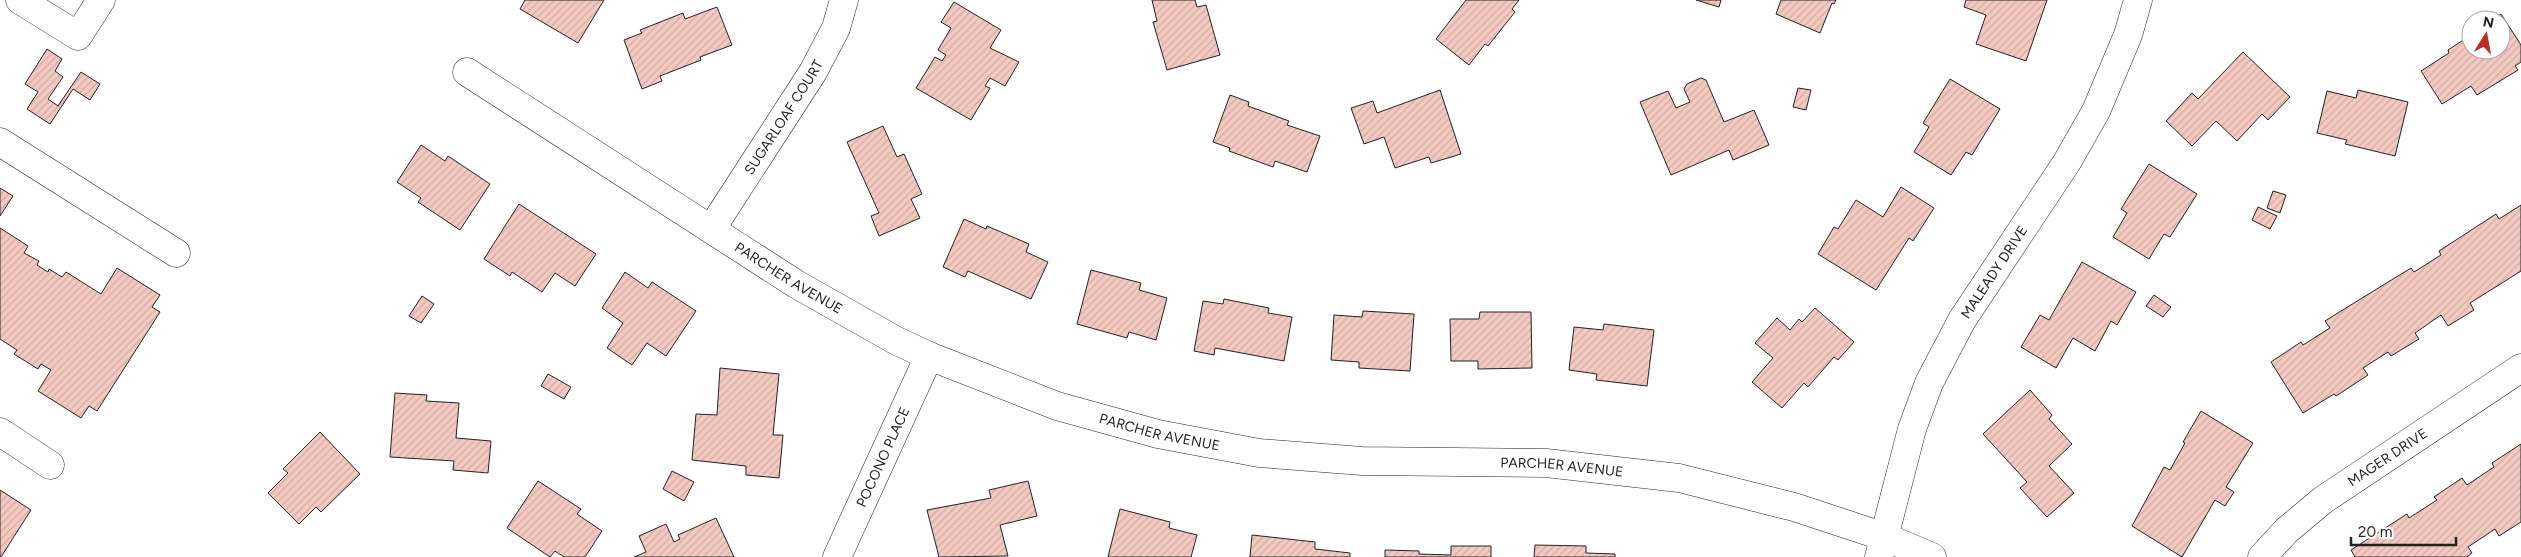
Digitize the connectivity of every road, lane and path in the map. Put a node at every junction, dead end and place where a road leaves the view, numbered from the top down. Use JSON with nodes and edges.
{"nodes":[{"id":1,"x":20,"y":0,"type":"edge"},
{"id":2,"x":101,"y":0,"type":"edge"},
{"id":3,"x":844,"y":0,"type":"edge"},
{"id":4,"x":2138,"y":0,"type":"edge"},
{"id":5,"x":466,"y":72,"type":"dead end"},
{"id":6,"x":0,"y":142,"type":"edge"},
{"id":7,"x":712,"y":228,"type":"junction"},
{"id":8,"x":176,"y":253,"type":"dead end"},
{"id":9,"x":929,"y":356,"type":"junction"},
{"id":10,"x":2521,"y":368,"type":"edge"},
{"id":11,"x":0,"y":432,"type":"edge"},
{"id":12,"x":50,"y":464,"type":"dead end"},
{"id":13,"x":1882,"y":547,"type":"edge"},
{"id":14,"x":837,"y":557,"type":"edge"},
{"id":15,"x":1932,"y":557,"type":"edge"},
{"id":16,"x":2262,"y":557,"type":"edge"}],
"edges":[{"from":1,"to":2,"type":"street"},
{"from":3,"to":7,"type":"street","name":"SUGARLOAF COURT"},
{"from":4,"to":13,"type":"street","name":"MALEADY DRIVE"},
{"from":5,"to":7,"type":"street","name":"PARCHER AVENUE"},
{"from":6,"to":8,"type":"street"},
{"from":7,"to":9,"type":"street","name":"PARCHER AVENUE"},
{"from":9,"to":13,"type":"street","name":"PARCHER AVENUE"},
{"from":9,"to":14,"type":"street","name":"POCONO PLACE"},
{"from":10,"to":16,"type":"street","name":"MAGER DRIVE"},
{"from":11,"to":12,"type":"street"},
{"from":13,"to":15,"type":"street","name":"PARCHER AVENUE"}]}
